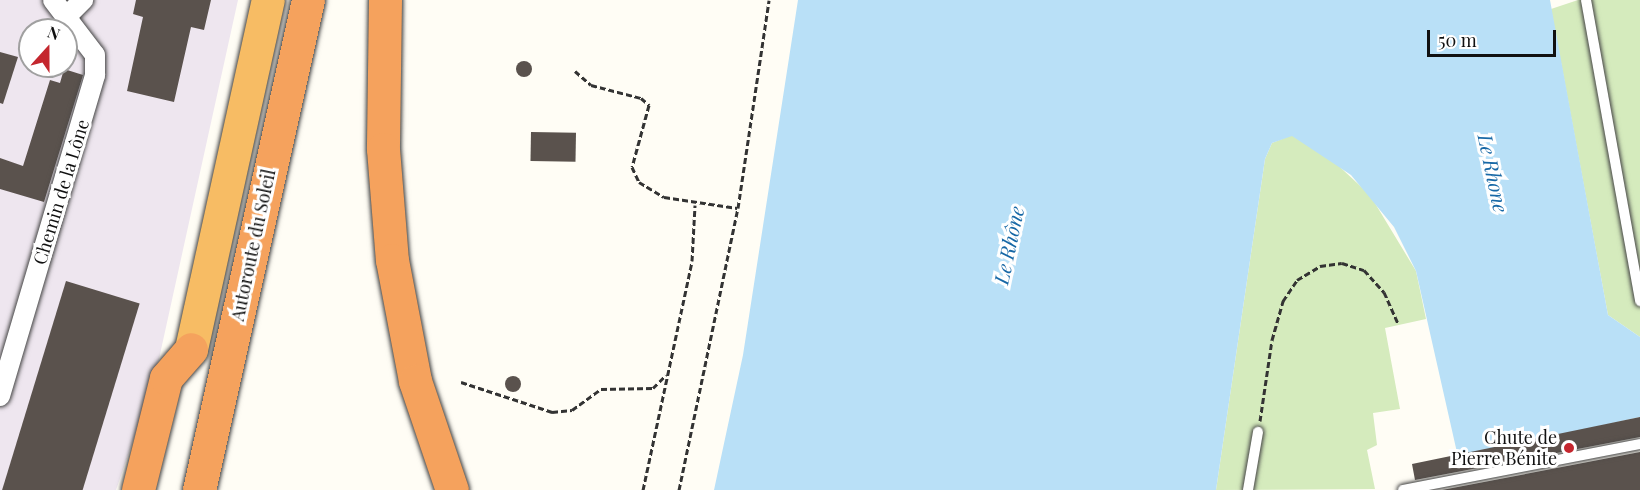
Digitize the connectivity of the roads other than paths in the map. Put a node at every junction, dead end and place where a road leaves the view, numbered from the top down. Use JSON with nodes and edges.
{"nodes":[{"id":1,"x":53,"y":0,"type":"edge"},
{"id":2,"x":82,"y":0,"type":"edge"},
{"id":3,"x":268,"y":0,"type":"edge"},
{"id":4,"x":308,"y":0,"type":"edge"},
{"id":5,"x":385,"y":0,"type":"edge"},
{"id":6,"x":1586,"y":0,"type":"edge"},
{"id":7,"x":67,"y":16,"type":"junction"},
{"id":8,"x":1640,"y":301,"type":"edge"},
{"id":9,"x":191,"y":349,"type":"junction"},
{"id":10,"x":0,"y":396,"type":"edge"},
{"id":11,"x":1258,"y":432,"type":"road end"},
{"id":12,"x":1640,"y":444,"type":"edge"},
{"id":13,"x":1250,"y":489,"type":"edge"},
{"id":14,"x":138,"y":490,"type":"edge"},
{"id":15,"x":160,"y":490,"type":"edge"},
{"id":16,"x":199,"y":490,"type":"edge"},
{"id":17,"x":452,"y":490,"type":"edge"},
{"id":18,"x":1403,"y":490,"type":"edge"}],
"edges":[{"from":1,"to":7,"type":"street","name":"Chemin de la Lône"},
{"from":2,"to":7,"type":"street"},
{"from":3,"to":9,"type":"highway","name":"Autoroute du Soleil"},
{"from":4,"to":16,"type":"highway","name":"Autoroute du Soleil"},
{"from":5,"to":17,"type":"highway"},
{"from":6,"to":8,"type":"lane"},
{"from":7,"to":10,"type":"street","name":"Chemin de la Lône"},
{"from":9,"to":14,"type":"highway"},
{"from":9,"to":15,"type":"highway","name":"Autoroute du Soleil"},
{"from":11,"to":13,"type":"lane"},
{"from":12,"to":18,"type":"lane"}]}
